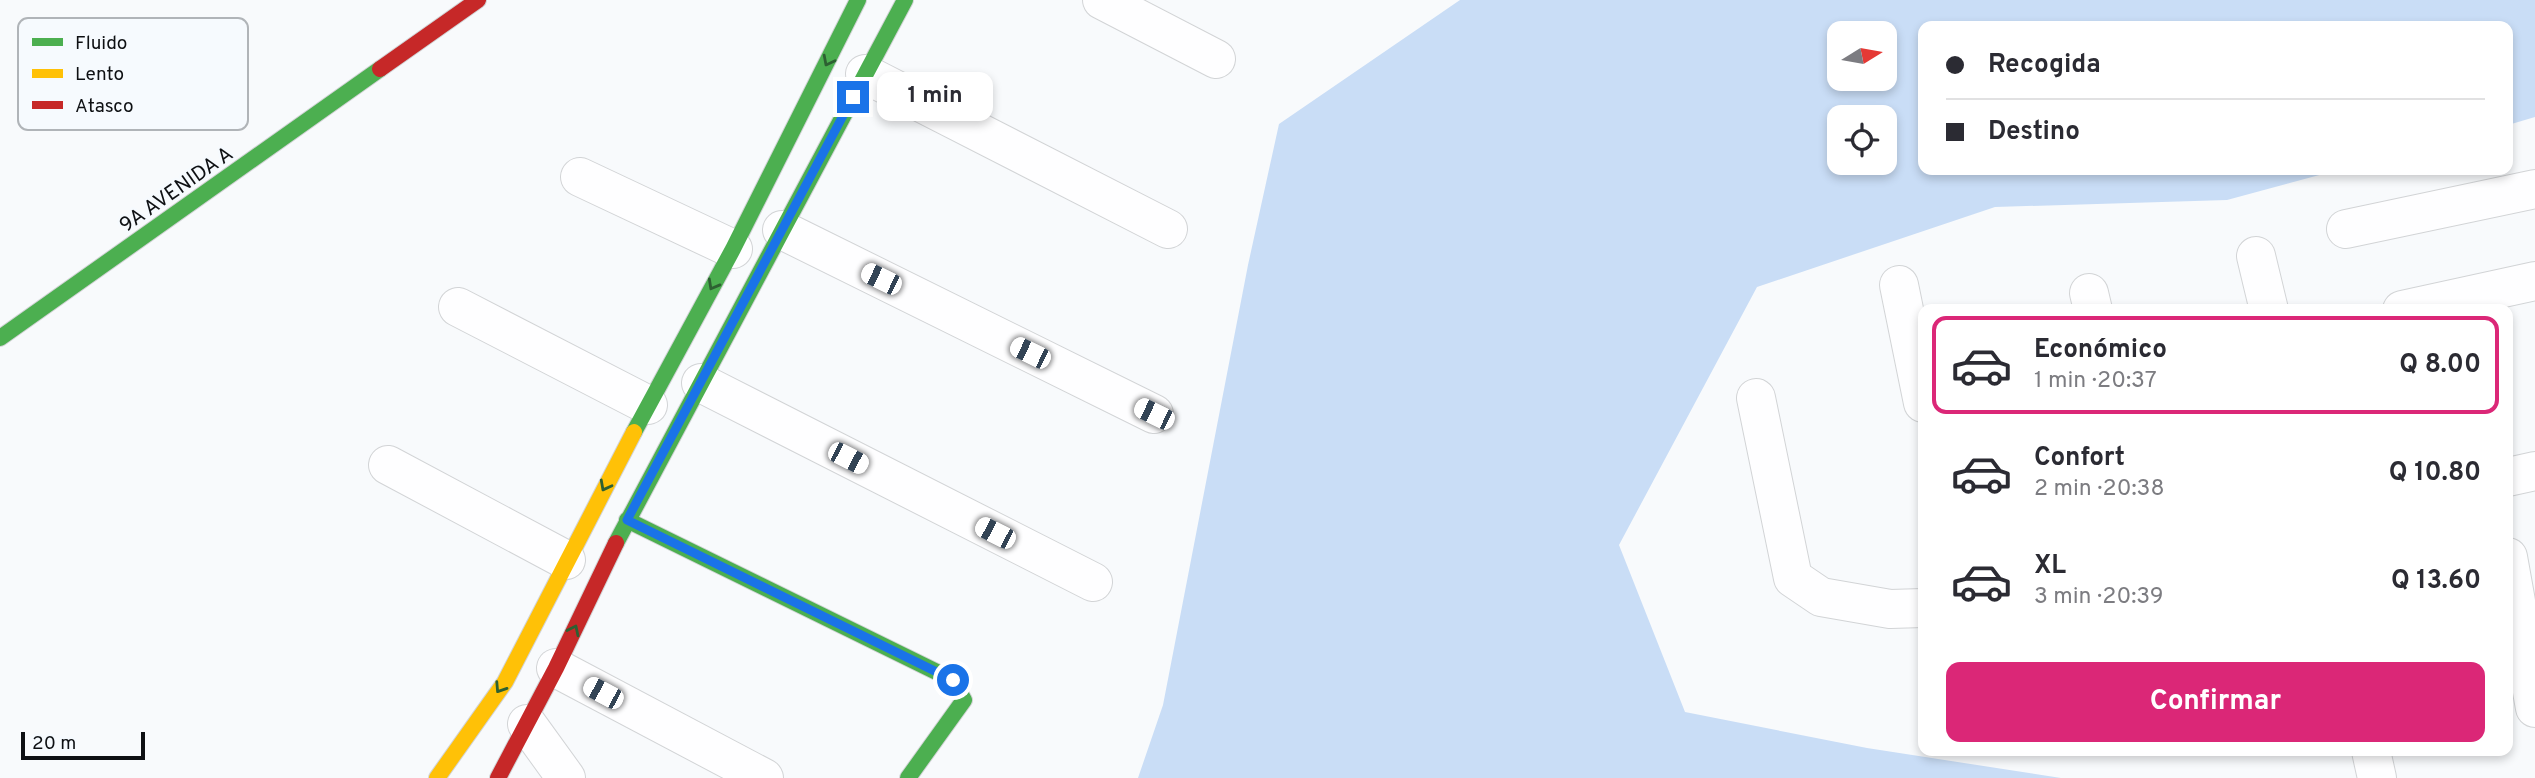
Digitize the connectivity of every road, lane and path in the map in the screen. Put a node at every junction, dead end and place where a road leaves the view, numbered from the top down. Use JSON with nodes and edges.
{"nodes":[{"id":1,"x":478,"y":0,"type":"edge"},
{"id":2,"x":858,"y":0,"type":"edge"},
{"id":3,"x":905,"y":0,"type":"edge"},
{"id":4,"x":1101,"y":0,"type":"edge"},
{"id":5,"x":1216,"y":59,"type":"dead end"},
{"id":6,"x":865,"y":74,"type":"junction"},
{"id":7,"x":580,"y":177,"type":"dead end"},
{"id":8,"x":2535,"y":189,"type":"edge"},
{"id":9,"x":1168,"y":229,"type":"dead end"},
{"id":10,"x":2346,"y":229,"type":"dead end"},
{"id":11,"x":782,"y":230,"type":"junction"},
{"id":12,"x":733,"y":249,"type":"junction"},
{"id":13,"x":2256,"y":256,"type":"dead end"},
{"id":14,"x":2535,"y":281,"type":"edge"},
{"id":15,"x":1899,"y":285,"type":"dead end"},
{"id":16,"x":2268,"y":304,"type":"edge"},
{"id":17,"x":2430,"y":304,"type":"edge"},
{"id":18,"x":458,"y":307,"type":"dead end"},
{"id":19,"x":0,"y":338,"type":"edge"},
{"id":20,"x":1918,"y":378,"type":"edge"},
{"id":21,"x":701,"y":383,"type":"junction"},
{"id":22,"x":1756,"y":398,"type":"dead end"},
{"id":23,"x":648,"y":405,"type":"junction"},
{"id":24,"x":1154,"y":414,"type":"dead end"},
{"id":25,"x":388,"y":465,"type":"dead end"},
{"id":26,"x":2535,"y":471,"type":"edge"},
{"id":27,"x":2513,"y":476,"type":"edge"},
{"id":28,"x":627,"y":520,"type":"junction"},
{"id":29,"x":566,"y":560,"type":"junction"},
{"id":30,"x":1093,"y":582,"type":"dead end"},
{"id":31,"x":2513,"y":585,"type":"edge"},
{"id":32,"x":1918,"y":608,"type":"edge"},
{"id":33,"x":556,"y":668,"type":"junction"},
{"id":34,"x":2535,"y":708,"type":"edge"},
{"id":35,"x":527,"y":724,"type":"junction"},
{"id":36,"x":2372,"y":756,"type":"edge"},
{"id":37,"x":437,"y":778,"type":"edge"},
{"id":38,"x":498,"y":778,"type":"edge"},
{"id":39,"x":566,"y":778,"type":"edge"},
{"id":40,"x":764,"y":778,"type":"edge"},
{"id":41,"x":908,"y":778,"type":"edge"},
{"id":42,"x":2377,"y":778,"type":"edge"}],
"edges":[{"from":1,"to":19,"type":"main road","name":"9A AVENIDA A"},
{"from":2,"to":12,"type":"main road","one_way":true},
{"from":3,"to":6,"type":"main road"},
{"from":4,"to":5,"type":"street"},
{"from":6,"to":9,"type":"street"},
{"from":6,"to":11,"type":"main road"},
{"from":7,"to":12,"type":"street"},
{"from":8,"to":10,"type":"street"},
{"from":11,"to":21,"type":"main road"},
{"from":11,"to":24,"type":"street"},
{"from":12,"to":23,"type":"main road","one_way":true},
{"from":13,"to":16,"type":"street"},
{"from":14,"to":17,"type":"street"},
{"from":15,"to":20,"type":"street"},
{"from":18,"to":23,"type":"street"},
{"from":21,"to":28,"type":"main road"},
{"from":21,"to":30,"type":"street"},
{"from":22,"to":32,"type":"street"},
{"from":23,"to":29,"type":"main road","one_way":true},
{"from":25,"to":29,"type":"street"},
{"from":26,"to":27,"type":"street"},
{"from":33,"to":28,"type":"main road","one_way":true},
{"from":28,"to":41,"type":"main road"},
{"from":29,"to":37,"type":"main road","one_way":true},
{"from":31,"to":34,"type":"street"},
{"from":33,"to":35,"type":"main road"},
{"from":33,"to":40,"type":"street"},
{"from":35,"to":38,"type":"main road"},
{"from":35,"to":39,"type":"street"},
{"from":36,"to":42,"type":"street"}]}
